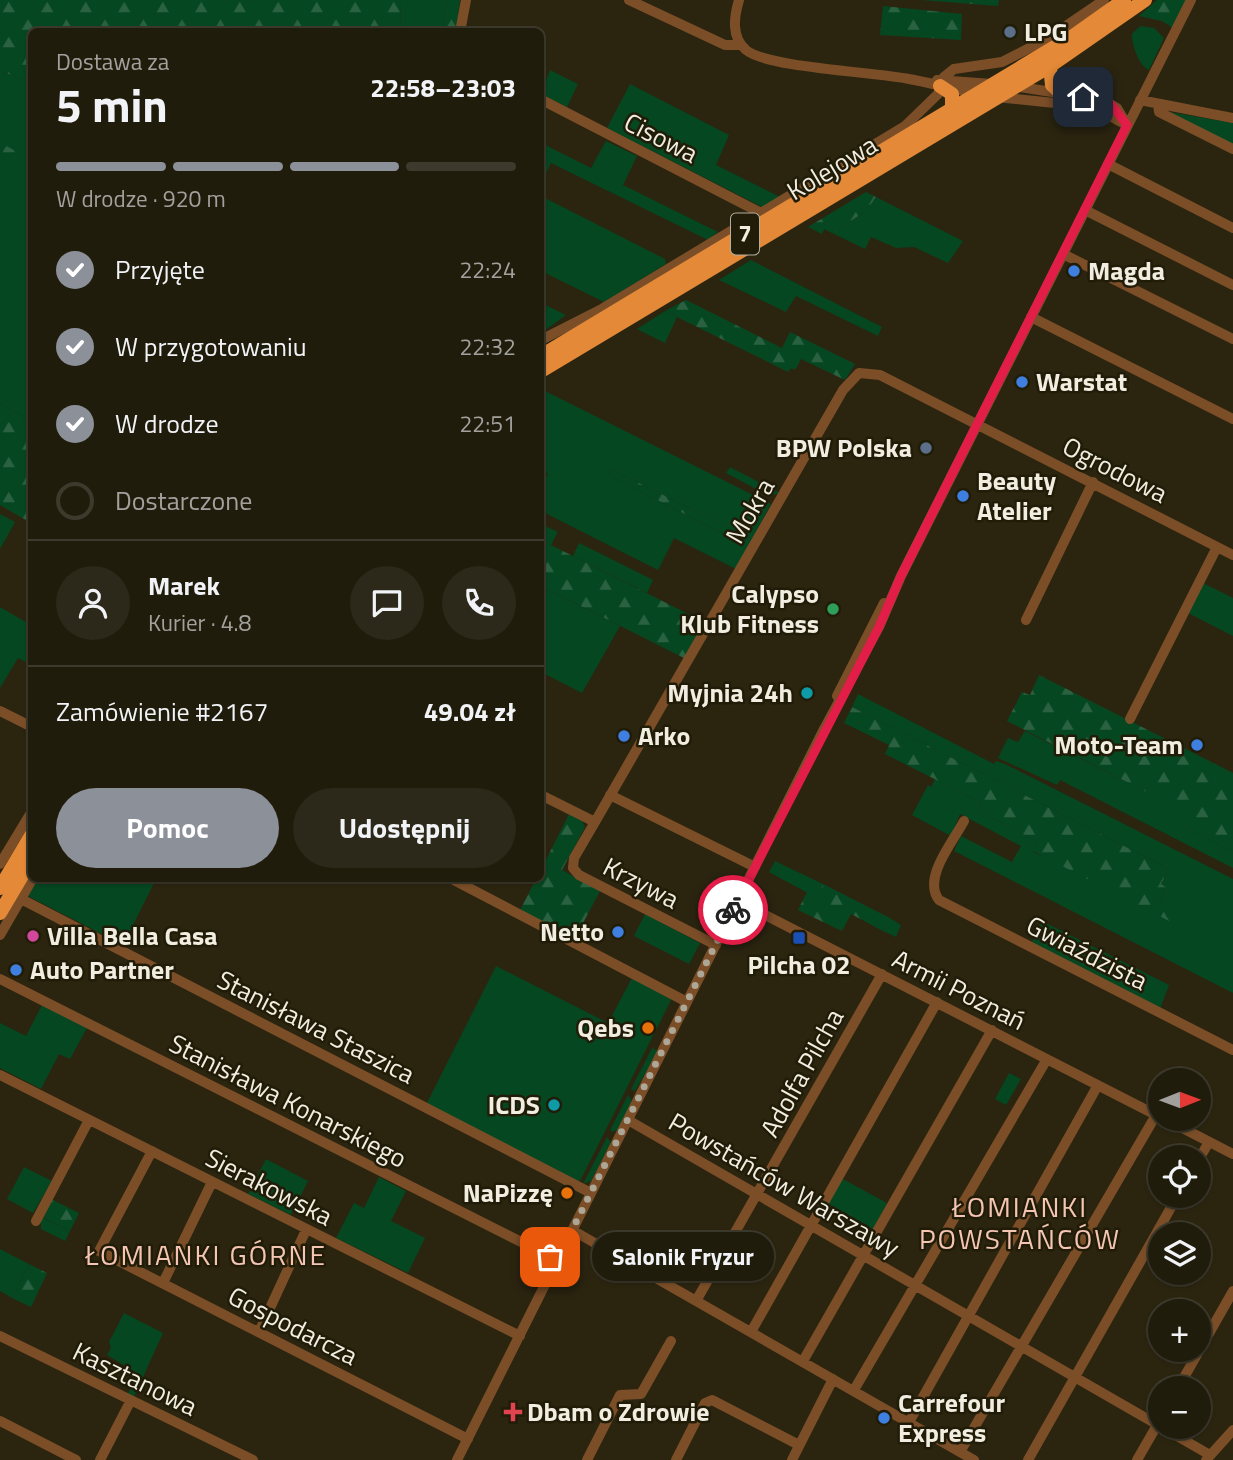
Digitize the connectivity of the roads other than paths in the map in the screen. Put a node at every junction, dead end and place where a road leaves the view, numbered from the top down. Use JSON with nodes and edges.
{"nodes":[{"id":1,"x":466,"y":0,"type":"edge"},
{"id":2,"x":629,"y":0,"type":"edge"},
{"id":3,"x":739,"y":0,"type":"edge"},
{"id":4,"x":1104,"y":0,"type":"edge"},
{"id":5,"x":1124,"y":0,"type":"edge"},
{"id":6,"x":1145,"y":0,"type":"edge"},
{"id":7,"x":1191,"y":0,"type":"edge"},
{"id":8,"x":461,"y":28,"type":"edge"},
{"id":9,"x":741,"y":45,"type":"junction"},
{"id":10,"x":1050,"y":66,"type":"junction"},
{"id":11,"x":942,"y":83,"type":"junction"},
{"id":12,"x":1015,"y":86,"type":"junction"},
{"id":13,"x":996,"y":91,"type":"junction"},
{"id":14,"x":979,"y":93,"type":"junction"},
{"id":15,"x":1062,"y":94,"type":"junction"},
{"id":16,"x":1140,"y":100,"type":"junction"},
{"id":17,"x":544,"y":101,"type":"edge"},
{"id":18,"x":1158,"y":104,"type":"junction"},
{"id":19,"x":952,"y":109,"type":"junction"},
{"id":20,"x":1233,"y":118,"type":"edge"},
{"id":21,"x":1127,"y":125,"type":"junction"},
{"id":22,"x":1233,"y":149,"type":"edge"},
{"id":23,"x":1108,"y":164,"type":"junction"},
{"id":24,"x":1085,"y":210,"type":"junction"},
{"id":25,"x":761,"y":213,"type":"junction"},
{"id":26,"x":1233,"y":228,"type":"edge"},
{"id":27,"x":1063,"y":254,"type":"junction"},
{"id":28,"x":1233,"y":285,"type":"edge"},
{"id":29,"x":1031,"y":317,"type":"junction"},
{"id":30,"x":544,"y":338,"type":"edge"},
{"id":31,"x":1233,"y":339,"type":"edge"},
{"id":32,"x":544,"y":354,"type":"edge"},
{"id":33,"x":544,"y":369,"type":"edge"},
{"id":34,"x":1233,"y":419,"type":"edge"},
{"id":35,"x":978,"y":423,"type":"junction"},
{"id":36,"x":1093,"y":482,"type":"junction"},
{"id":37,"x":1217,"y":547,"type":"junction"},
{"id":38,"x":1233,"y":555,"type":"edge"},
{"id":39,"x":1026,"y":620,"type":"dead end"},
{"id":40,"x":0,"y":711,"type":"edge"},
{"id":41,"x":1130,"y":719,"type":"dead end"},
{"id":42,"x":28,"y":725,"type":"edge"},
{"id":43,"x":610,"y":795,"type":"junction"},
{"id":44,"x":544,"y":797,"type":"edge"},
{"id":45,"x":28,"y":818,"type":"edge"},
{"id":46,"x":964,"y":821,"type":"dead end"},
{"id":47,"x":594,"y":822,"type":"junction"},
{"id":48,"x":28,"y":841,"type":"edge"},
{"id":49,"x":0,"y":864,"type":"edge"},
{"id":50,"x":28,"y":866,"type":"edge"},
{"id":51,"x":755,"y":867,"type":"junction"},
{"id":52,"x":31,"y":882,"type":"edge"},
{"id":53,"x":458,"y":882,"type":"edge"},
{"id":54,"x":0,"y":888,"type":"edge"},
{"id":55,"x":21,"y":899,"type":"junction"},
{"id":56,"x":738,"y":901,"type":"junction"},
{"id":57,"x":0,"y":914,"type":"edge"},
{"id":58,"x":0,"y":935,"type":"edge"},
{"id":59,"x":716,"y":945,"type":"junction"},
{"id":60,"x":882,"y":974,"type":"junction"},
{"id":61,"x":0,"y":979,"type":"edge"},
{"id":62,"x":687,"y":1002,"type":"junction"},
{"id":63,"x":937,"y":1002,"type":"junction"},
{"id":64,"x":992,"y":1030,"type":"junction"},
{"id":65,"x":1233,"y":1050,"type":"edge"},
{"id":66,"x":1047,"y":1059,"type":"junction"},
{"id":67,"x":0,"y":1075,"type":"edge"},
{"id":68,"x":1098,"y":1085,"type":"junction"},
{"id":69,"x":1148,"y":1111,"type":"edge"},
{"id":70,"x":89,"y":1119,"type":"junction"},
{"id":71,"x":628,"y":1120,"type":"junction"},
{"id":72,"x":1152,"y":1131,"type":"edge"},
{"id":73,"x":1187,"y":1131,"type":"edge"},
{"id":74,"x":1209,"y":1142,"type":"junction"},
{"id":75,"x":1207,"y":1145,"type":"edge"},
{"id":76,"x":152,"y":1151,"type":"junction"},
{"id":77,"x":1233,"y":1154,"type":"edge"},
{"id":78,"x":212,"y":1182,"type":"junction"},
{"id":79,"x":591,"y":1193,"type":"junction"},
{"id":80,"x":758,"y":1194,"type":"junction"},
{"id":81,"x":1171,"y":1208,"type":"edge"},
{"id":82,"x":36,"y":1221,"type":"dead end"},
{"id":83,"x":811,"y":1224,"type":"junction"},
{"id":84,"x":306,"y":1230,"type":"junction"},
{"id":85,"x":572,"y":1230,"type":"junction"},
{"id":86,"x":864,"y":1256,"type":"junction"},
{"id":87,"x":557,"y":1260,"type":"junction"},
{"id":88,"x":163,"y":1283,"type":"junction"},
{"id":89,"x":916,"y":1286,"type":"junction"},
{"id":90,"x":1233,"y":1291,"type":"edge"},
{"id":91,"x":696,"y":1301,"type":"junction"},
{"id":92,"x":968,"y":1316,"type":"junction"},
{"id":93,"x":259,"y":1332,"type":"junction"},
{"id":94,"x":751,"y":1332,"type":"junction"},
{"id":95,"x":0,"y":1336,"type":"edge"},
{"id":96,"x":520,"y":1336,"type":"junction"},
{"id":97,"x":671,"y":1341,"type":"dead end"},
{"id":98,"x":1021,"y":1347,"type":"junction"},
{"id":99,"x":803,"y":1361,"type":"junction"},
{"id":100,"x":1185,"y":1376,"type":"edge"},
{"id":101,"x":1075,"y":1377,"type":"junction"},
{"id":102,"x":833,"y":1379,"type":"junction"},
{"id":103,"x":854,"y":1390,"type":"junction"},
{"id":104,"x":130,"y":1402,"type":"junction"},
{"id":105,"x":1148,"y":1416,"type":"edge"},
{"id":106,"x":0,"y":1421,"type":"edge"},
{"id":107,"x":909,"y":1422,"type":"junction"},
{"id":108,"x":1233,"y":1430,"type":"edge"},
{"id":109,"x":468,"y":1439,"type":"junction"},
{"id":110,"x":1149,"y":1439,"type":"edge"},
{"id":111,"x":1182,"y":1439,"type":"edge"},
{"id":112,"x":799,"y":1445,"type":"junction"},
{"id":113,"x":960,"y":1452,"type":"junction"},
{"id":114,"x":1208,"y":1458,"type":"edge"},
{"id":115,"x":76,"y":1460,"type":"edge"},
{"id":116,"x":100,"y":1460,"type":"edge"},
{"id":117,"x":253,"y":1460,"type":"edge"},
{"id":118,"x":457,"y":1460,"type":"edge"},
{"id":119,"x":587,"y":1460,"type":"edge"},
{"id":120,"x":676,"y":1460,"type":"edge"},
{"id":121,"x":792,"y":1460,"type":"edge"},
{"id":122,"x":974,"y":1460,"type":"edge"},
{"id":123,"x":1028,"y":1460,"type":"edge"},
{"id":124,"x":1137,"y":1460,"type":"edge"}],
"edges":[{"from":1,"to":8,"type":"street"},
{"from":2,"to":9,"type":"street"},
{"from":3,"to":9,"type":"street"},
{"from":4,"to":11,"type":"street"},
{"from":5,"to":13,"type":"highway","name":"Kolejowa","number":"7"},
{"from":6,"to":10,"type":"highway","name":"Kolejowa","number":"7"},
{"from":7,"to":16,"type":"street"},
{"from":9,"to":11,"type":"street"},
{"from":10,"to":12,"type":"highway","name":"Kolejowa","number":"7"},
{"from":10,"to":15,"type":"highway"},
{"from":11,"to":13,"type":"street"},
{"from":11,"to":14,"type":"street"},
{"from":11,"to":19,"type":"highway"},
{"from":11,"to":25,"type":"street"},
{"from":12,"to":13,"type":"highway","name":"Kolejowa","number":"7"},
{"from":12,"to":15,"type":"street"},
{"from":13,"to":14,"type":"highway","name":"Kolejowa","number":"7"},
{"from":13,"to":21,"type":"street"},
{"from":13,"to":33,"type":"highway","name":"Kolejowa","number":"7"},
{"from":14,"to":19,"type":"highway","name":"Kolejowa","number":"7"},
{"from":15,"to":21,"type":"street"},
{"from":16,"to":18,"type":"street"},
{"from":16,"to":21,"type":"street"},
{"from":17,"to":25,"type":"street","name":"Cisowa"},
{"from":18,"to":20,"type":"street"},
{"from":18,"to":22,"type":"street"},
{"from":19,"to":32,"type":"highway","name":"Kolejowa","number":"7"},
{"from":21,"to":23,"type":"street"},
{"from":23,"to":24,"type":"street"},
{"from":23,"to":26,"type":"street"},
{"from":24,"to":27,"type":"street"},
{"from":24,"to":28,"type":"street"},
{"from":25,"to":30,"type":"street"},
{"from":27,"to":29,"type":"street"},
{"from":27,"to":31,"type":"street"},
{"from":29,"to":34,"type":"street"},
{"from":29,"to":35,"type":"street"},
{"from":35,"to":36,"type":"street","name":"Ogrodowa"},
{"from":35,"to":43,"type":"street","name":"Mokra"},
{"from":35,"to":51,"type":"street"},
{"from":36,"to":37,"type":"street","name":"Ogrodowa"},
{"from":36,"to":39,"type":"street"},
{"from":37,"to":38,"type":"street","name":"Ogrodowa"},
{"from":37,"to":41,"type":"street"},
{"from":40,"to":42,"type":"street"},
{"from":43,"to":47,"type":"street","name":"Mokra"},
{"from":43,"to":51,"type":"street"},
{"from":44,"to":47,"type":"street","name":"Krzywa"},
{"from":45,"to":49,"type":"street"},
{"from":46,"to":65,"type":"street","name":"Gwiaździsta"},
{"from":47,"to":59,"type":"street","name":"Krzywa"},
{"from":48,"to":54,"type":"highway"},
{"from":50,"to":57,"type":"highway"},
{"from":51,"to":56,"type":"street"},
{"from":52,"to":55,"type":"street"},
{"from":53,"to":62,"type":"street"},
{"from":55,"to":58,"type":"street"},
{"from":55,"to":79,"type":"street","name":"Stanisława Staszica"},
{"from":56,"to":59,"type":"street"},
{"from":56,"to":60,"type":"street","name":"Armii Poznań"},
{"from":59,"to":62,"type":"street"},
{"from":60,"to":63,"type":"street","name":"Armii Poznań"},
{"from":60,"to":80,"type":"street","name":"Adolfa Pilcha"},
{"from":61,"to":87,"type":"street","name":"Stanisława Konarskiego"},
{"from":62,"to":71,"type":"street"},
{"from":63,"to":64,"type":"street","name":"Armii Poznań"},
{"from":63,"to":83,"type":"street"},
{"from":64,"to":66,"type":"street","name":"Armii Poznań"},
{"from":64,"to":86,"type":"street"},
{"from":66,"to":68,"type":"street","name":"Armii Poznań"},
{"from":66,"to":89,"type":"street"},
{"from":67,"to":70,"type":"street","name":"Sierakowska"},
{"from":68,"to":69,"type":"street","name":"Armii Poznań"},
{"from":68,"to":92,"type":"street"},
{"from":70,"to":76,"type":"street","name":"Sierakowska"},
{"from":70,"to":82,"type":"street"},
{"from":71,"to":79,"type":"street"},
{"from":71,"to":80,"type":"street","name":"Powstańców Warszawy"},
{"from":72,"to":98,"type":"street"},
{"from":73,"to":74,"type":"street","name":"Armii Poznań"},
{"from":74,"to":75,"type":"street"},
{"from":74,"to":77,"type":"street","name":"Armii Poznań"},
{"from":76,"to":78,"type":"street","name":"Sierakowska"},
{"from":76,"to":88,"type":"street","name":"Gospodarcza"},
{"from":78,"to":84,"type":"street","name":"Sierakowska"},
{"from":78,"to":88,"type":"street"},
{"from":79,"to":85,"type":"street"},
{"from":80,"to":83,"type":"street","name":"Powstańców Warszawy"},
{"from":80,"to":91,"type":"street","name":"Adolfa Pilcha"},
{"from":81,"to":101,"type":"street"},
{"from":83,"to":86,"type":"street","name":"Powstańców Warszawy"},
{"from":83,"to":94,"type":"street"},
{"from":84,"to":93,"type":"street"},
{"from":84,"to":96,"type":"street","name":"Sierakowska"},
{"from":85,"to":87,"type":"street"},
{"from":85,"to":91,"type":"street"},
{"from":86,"to":89,"type":"street","name":"Powstańców Warszawy"},
{"from":86,"to":99,"type":"street"},
{"from":87,"to":96,"type":"street"},
{"from":88,"to":93,"type":"street","name":"Gospodarcza"},
{"from":89,"to":92,"type":"street","name":"Powstańców Warszawy"},
{"from":89,"to":103,"type":"street"},
{"from":90,"to":100,"type":"street"},
{"from":91,"to":94,"type":"street"},
{"from":92,"to":98,"type":"street","name":"Powstańców Warszawy"},
{"from":92,"to":107,"type":"street"},
{"from":93,"to":109,"type":"street","name":"Gospodarcza"},
{"from":94,"to":99,"type":"street"},
{"from":95,"to":104,"type":"street","name":"Kasztanowa"},
{"from":96,"to":109,"type":"street"},
{"from":97,"to":119,"type":"street"},
{"from":98,"to":101,"type":"street","name":"Powstańców Warszawy"},
{"from":98,"to":113,"type":"street"},
{"from":99,"to":102,"type":"street"},
{"from":101,"to":105,"type":"street","name":"Powstańców Warszawy"},
{"from":101,"to":123,"type":"street"},
{"from":102,"to":103,"type":"street"},
{"from":102,"to":112,"type":"street"},
{"from":103,"to":107,"type":"street"},
{"from":104,"to":116,"type":"street"},
{"from":104,"to":117,"type":"street","name":"Kasztanowa"},
{"from":106,"to":115,"type":"street"},
{"from":107,"to":113,"type":"street"},
{"from":108,"to":114,"type":"street"},
{"from":109,"to":118,"type":"street"},
{"from":110,"to":124,"type":"street"},
{"from":111,"to":114,"type":"street","name":"Powstańców Warszawy"},
{"from":112,"to":120,"type":"street"},
{"from":112,"to":121,"type":"street"},
{"from":113,"to":122,"type":"street"}]}
